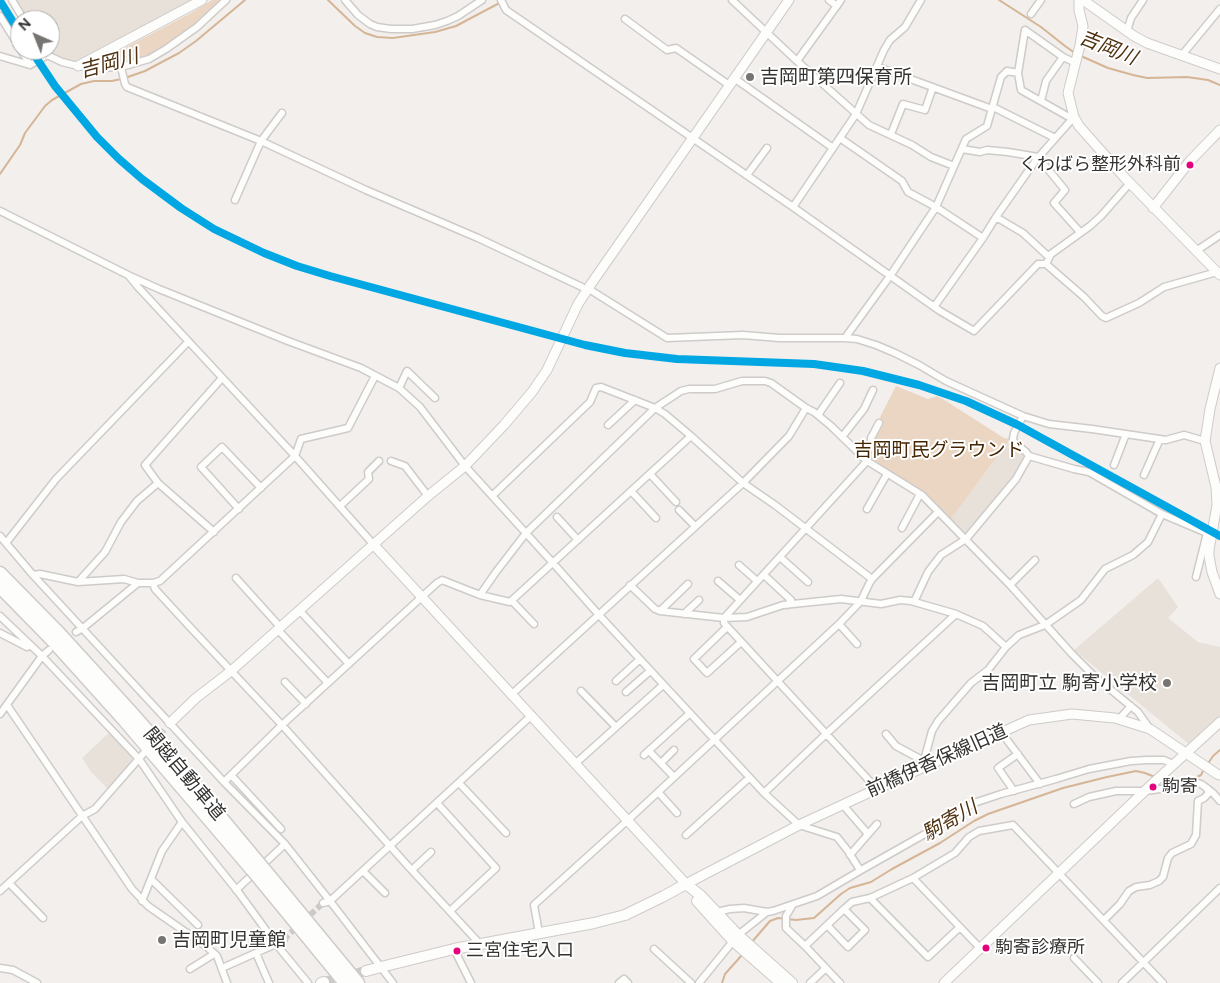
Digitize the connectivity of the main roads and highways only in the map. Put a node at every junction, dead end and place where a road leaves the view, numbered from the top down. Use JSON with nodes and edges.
{"nodes":[{"id":1,"x":0,"y":573,"type":"edge"},
{"id":2,"x":0,"y":587,"type":"edge"},
{"id":3,"x":256,"y":866,"type":"junction"},
{"id":4,"x":266,"y":878,"type":"junction"},
{"id":5,"x":686,"y":884,"type":"junction"},
{"id":6,"x":736,"y":938,"type":"junction"},
{"id":7,"x":748,"y":949,"type":"junction"},
{"id":8,"x":366,"y":971,"type":"tunnel mouth"},
{"id":9,"x":345,"y":983,"type":"edge"},
{"id":10,"x":358,"y":983,"type":"edge"},
{"id":11,"x":781,"y":983,"type":"edge"},
{"id":12,"x":792,"y":983,"type":"edge"}],
"edges":[{"from":1,"to":3,"type":"highway","name":"関越自動車道"},
{"from":2,"to":3,"type":"highway","name":"関越自動車道"},
{"from":3,"to":4,"type":"highway","name":"関越自動車道","bridge":true},
{"from":4,"to":9,"type":"highway","name":"関越自動車道"},
{"from":4,"to":10,"type":"highway","name":"関越自動車道"},
{"from":5,"to":6,"type":"main road"},
{"from":5,"to":6,"type":"main road"},
{"from":5,"to":8,"type":"main road"},
{"from":6,"to":7,"type":"main road"},
{"from":7,"to":11,"type":"main road"},
{"from":7,"to":12,"type":"main road"}]}
